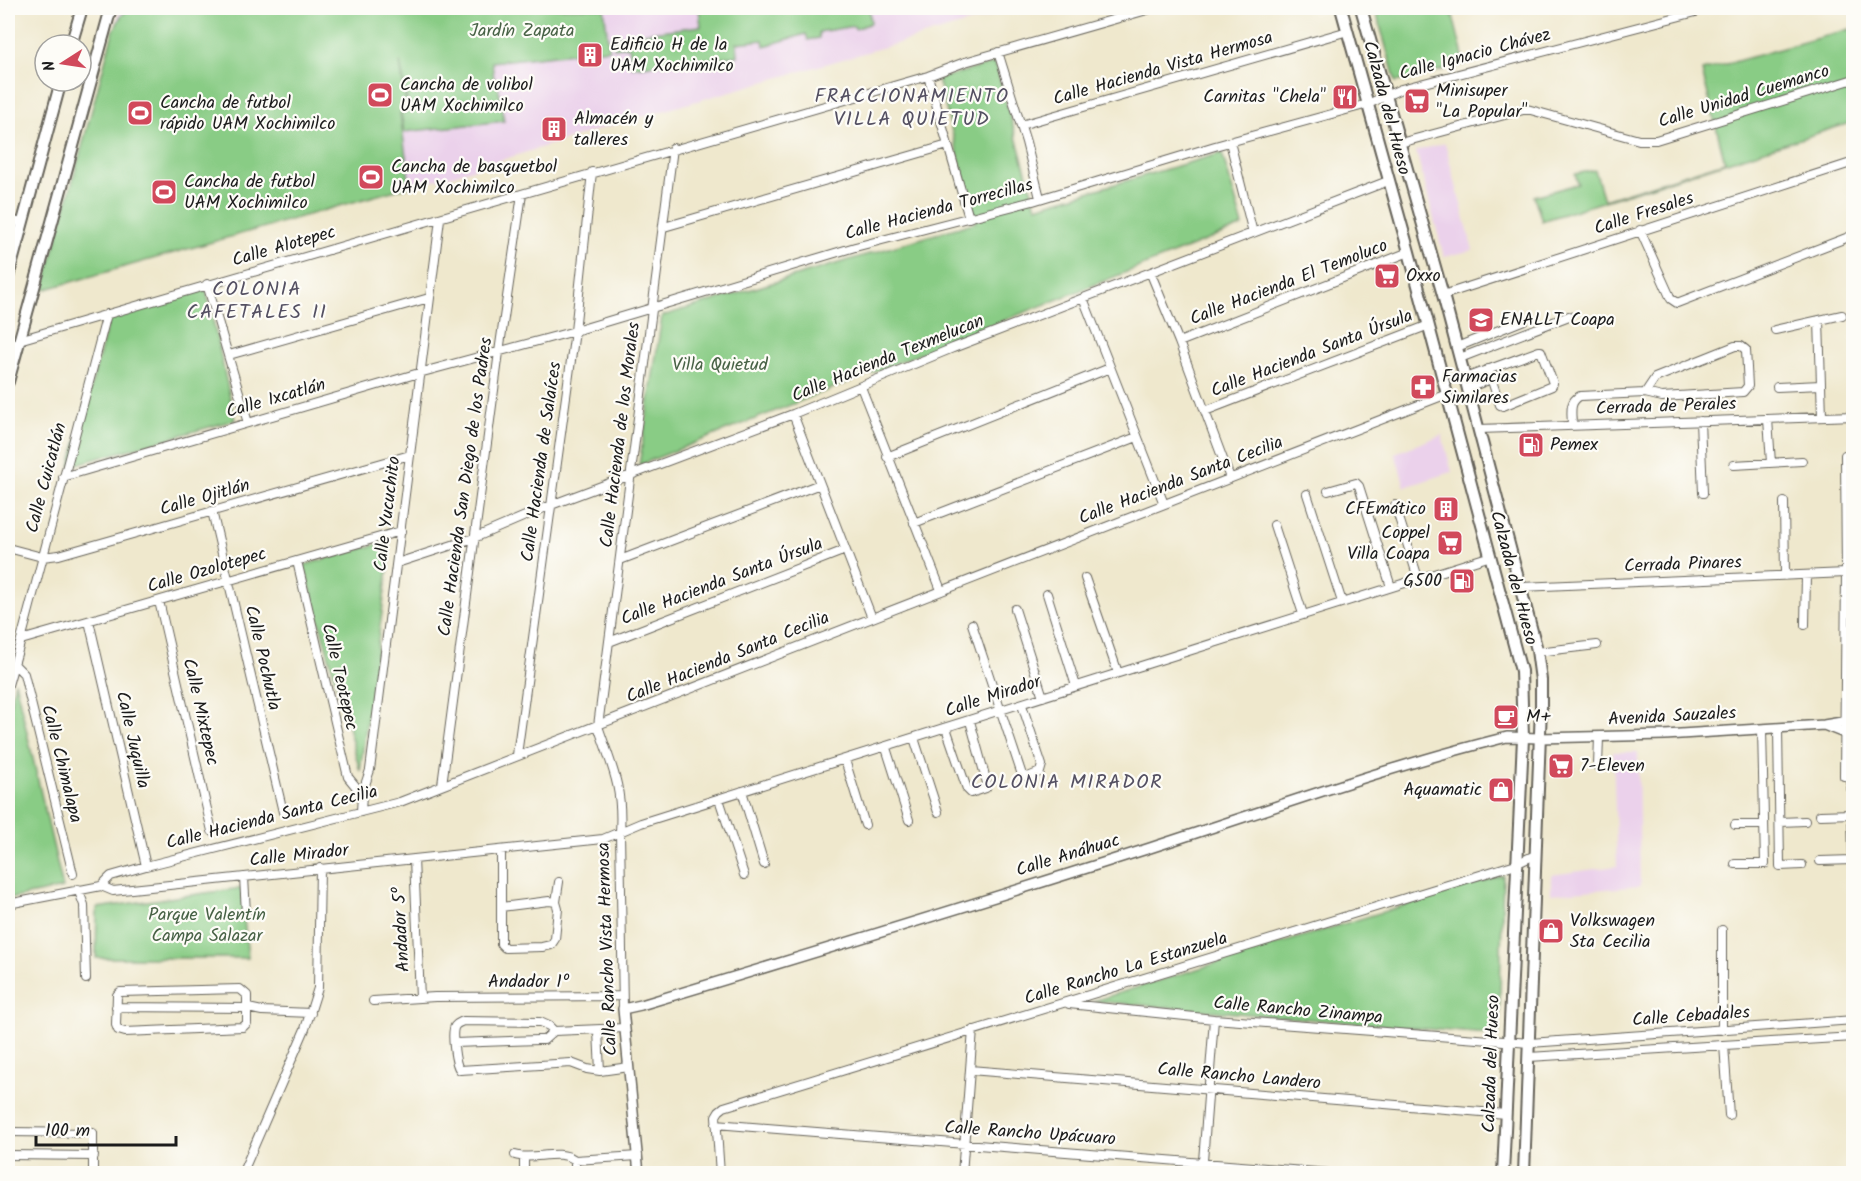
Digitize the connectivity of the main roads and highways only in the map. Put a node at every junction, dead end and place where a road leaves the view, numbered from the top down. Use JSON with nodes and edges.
{"nodes":[{"id":1,"x":82,"y":8,"type":"edge"},
{"id":2,"x":111,"y":8,"type":"edge"},
{"id":3,"x":1341,"y":8,"type":"edge"},
{"id":4,"x":1360,"y":8,"type":"edge"},
{"id":5,"x":75,"y":33,"type":"edge"},
{"id":6,"x":58,"y":93,"type":"edge"},
{"id":7,"x":8,"y":277,"type":"edge"},
{"id":8,"x":8,"y":382,"type":"edge"},
{"id":9,"x":1503,"y":1173,"type":"edge"},
{"id":10,"x":1524,"y":1173,"type":"edge"}],
"edges":[{"from":1,"to":5,"type":"main road"},
{"from":2,"to":8,"type":"main road"},
{"from":3,"to":9,"type":"main road","name":"Calzada del Hueso"},
{"from":4,"to":10,"type":"main road","name":"Calzada del Hueso"},
{"from":6,"to":7,"type":"main road"}]}
